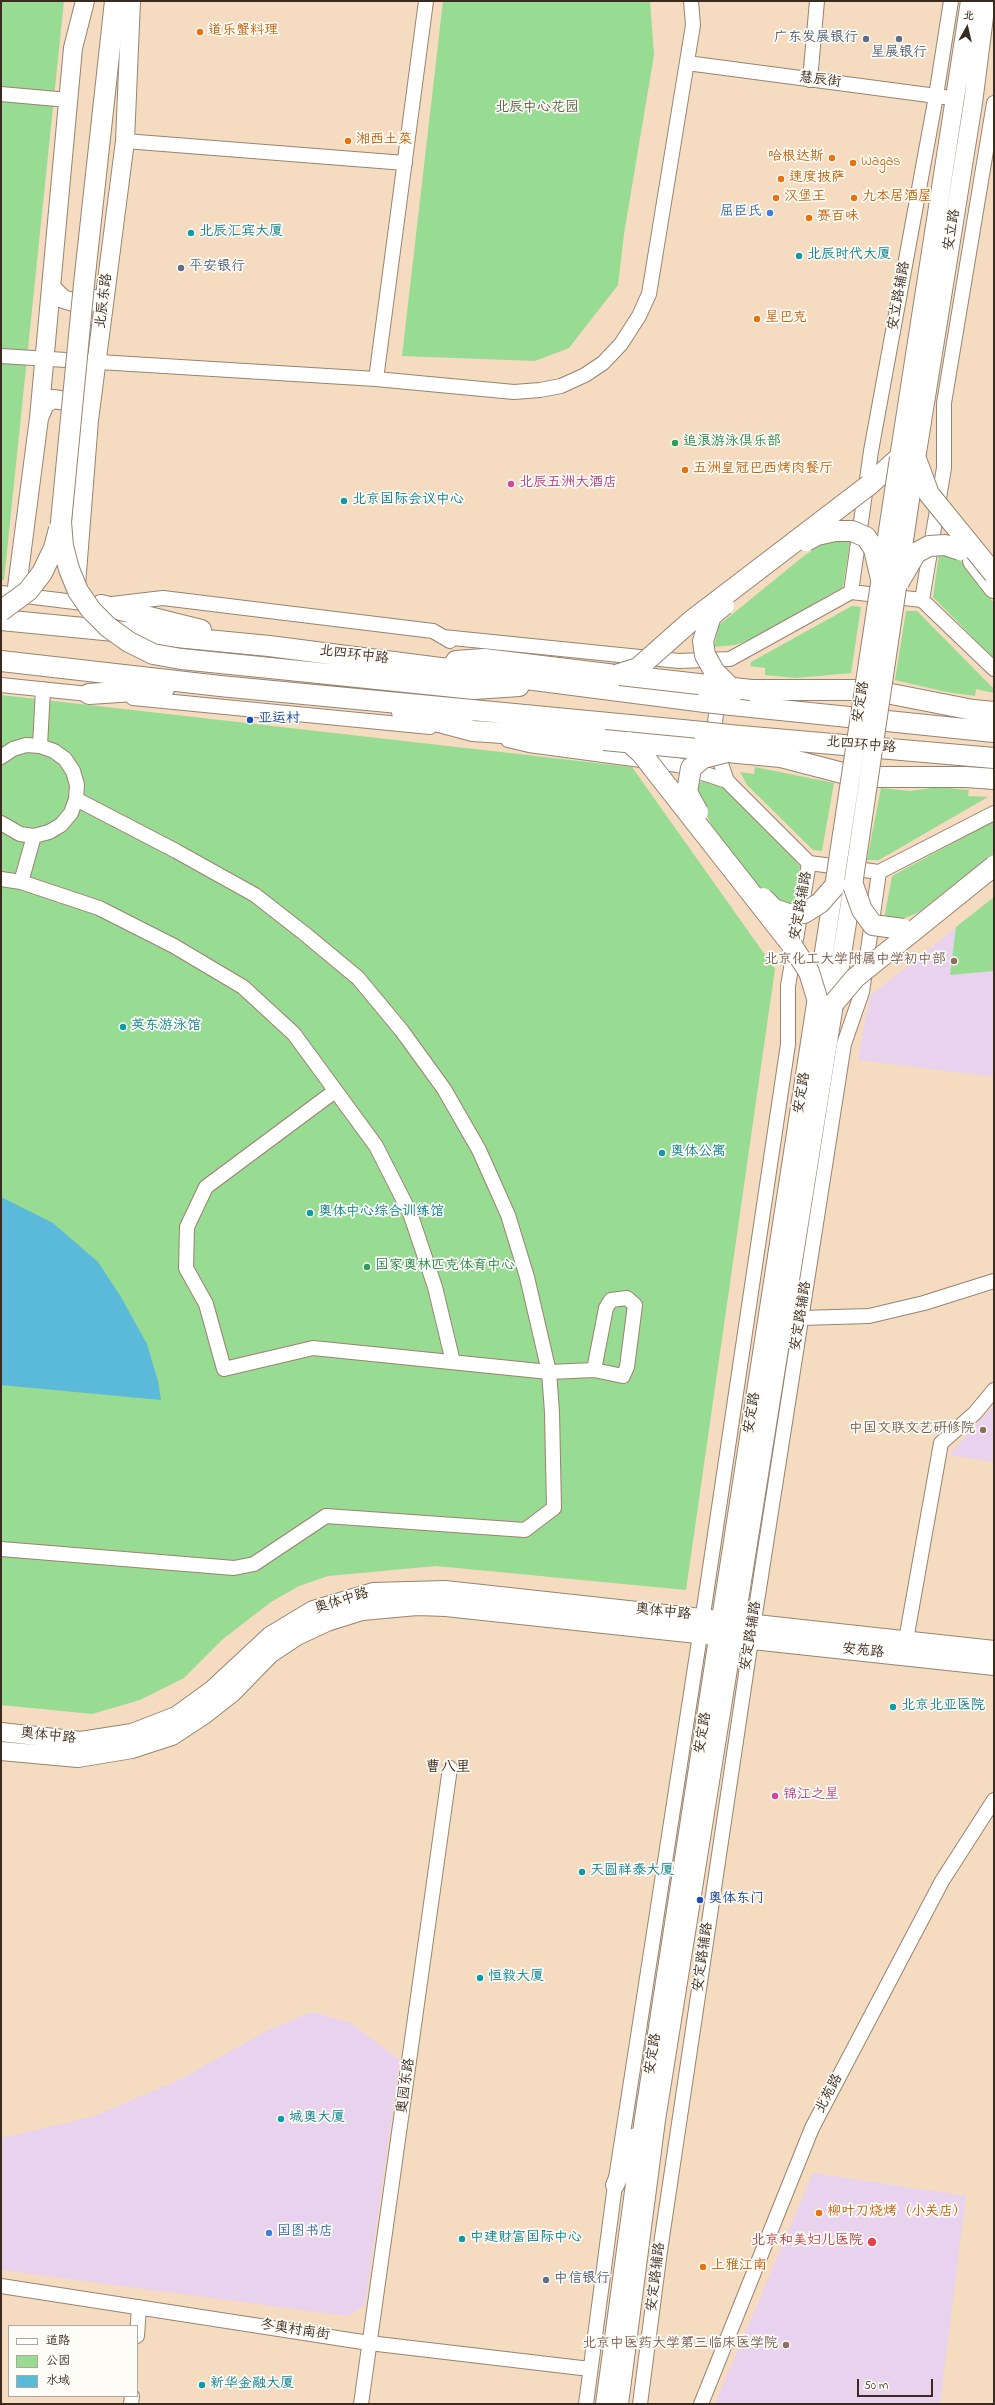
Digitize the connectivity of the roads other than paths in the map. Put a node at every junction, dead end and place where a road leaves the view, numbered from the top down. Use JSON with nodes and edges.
{"nodes":[{"id":1,"x":85,"y":1,"type":"edge"},
{"id":2,"x":115,"y":1,"type":"edge"},
{"id":3,"x":131,"y":1,"type":"edge"},
{"id":4,"x":426,"y":1,"type":"edge"},
{"id":5,"x":691,"y":1,"type":"edge"},
{"id":6,"x":817,"y":1,"type":"edge"},
{"id":7,"x":951,"y":1,"type":"edge"},
{"id":8,"x":970,"y":1,"type":"edge"},
{"id":9,"x":986,"y":1,"type":"edge"},
{"id":10,"x":687,"y":63,"type":"junction"},
{"id":11,"x":810,"y":80,"type":"junction"},
{"id":12,"x":1,"y":94,"type":"edge"},
{"id":13,"x":944,"y":97,"type":"junction"},
{"id":14,"x":68,"y":100,"type":"junction"},
{"id":15,"x":973,"y":103,"type":"junction"},
{"id":16,"x":994,"y":106,"type":"edge"},
{"id":17,"x":125,"y":141,"type":"junction"},
{"id":18,"x":404,"y":163,"type":"junction"},
{"id":19,"x":107,"y":284,"type":"junction"},
{"id":20,"x":51,"y":287,"type":"junction"},
{"id":21,"x":1,"y":356,"type":"edge"},
{"id":22,"x":44,"y":360,"type":"junction"},
{"id":23,"x":97,"y":362,"type":"junction"},
{"id":24,"x":376,"y":379,"type":"junction"},
{"id":25,"x":39,"y":418,"type":"junction"},
{"id":26,"x":89,"y":420,"type":"junction"},
{"id":27,"x":914,"y":423,"type":"junction"},
{"id":28,"x":908,"y":458,"type":"junction"},
{"id":29,"x":61,"y":522,"type":"junction"},
{"id":30,"x":994,"y":574,"type":"edge"},
{"id":31,"x":890,"y":581,"type":"junction"},
{"id":32,"x":994,"y":588,"type":"edge"},
{"id":33,"x":851,"y":592,"type":"junction"},
{"id":34,"x":9,"y":594,"type":"edge"},
{"id":35,"x":922,"y":600,"type":"junction"},
{"id":36,"x":74,"y":602,"type":"junction"},
{"id":37,"x":102,"y":605,"type":"junction"},
{"id":38,"x":1,"y":611,"type":"edge"},
{"id":39,"x":1,"y":620,"type":"edge"},
{"id":40,"x":443,"y":637,"type":"junction"},
{"id":41,"x":269,"y":646,"type":"junction"},
{"id":42,"x":484,"y":659,"type":"junction"},
{"id":43,"x":730,"y":659,"type":"junction"},
{"id":44,"x":1,"y":661,"type":"edge"},
{"id":45,"x":422,"y":664,"type":"junction"},
{"id":46,"x":994,"y":669,"type":"edge"},
{"id":47,"x":616,"y":675,"type":"junction"},
{"id":48,"x":567,"y":684,"type":"junction"},
{"id":49,"x":1,"y":685,"type":"edge"},
{"id":50,"x":220,"y":686,"type":"junction"},
{"id":51,"x":43,"y":689,"type":"junction"},
{"id":52,"x":89,"y":694,"type":"junction"},
{"id":53,"x":732,"y":696,"type":"junction"},
{"id":54,"x":346,"y":697,"type":"junction"},
{"id":55,"x":994,"y":712,"type":"edge"},
{"id":56,"x":473,"y":731,"type":"junction"},
{"id":57,"x":994,"y":732,"type":"edge"},
{"id":58,"x":629,"y":742,"type":"junction"},
{"id":59,"x":728,"y":743,"type":"junction"},
{"id":60,"x":40,"y":746,"type":"junction"},
{"id":61,"x":1,"y":757,"type":"edge"},
{"id":62,"x":994,"y":758,"type":"edge"},
{"id":63,"x":994,"y":779,"type":"edge"},
{"id":64,"x":727,"y":782,"type":"junction"},
{"id":65,"x":76,"y":799,"type":"junction"},
{"id":66,"x":994,"y":812,"type":"edge"},
{"id":67,"x":1,"y":823,"type":"edge"},
{"id":68,"x":34,"y":836,"type":"junction"},
{"id":69,"x":994,"y":855,"type":"edge"},
{"id":70,"x":809,"y":863,"type":"junction"},
{"id":71,"x":994,"y":866,"type":"edge"},
{"id":72,"x":879,"y":872,"type":"junction"},
{"id":73,"x":1,"y":879,"type":"edge"},
{"id":74,"x":21,"y":882,"type":"junction"},
{"id":75,"x":843,"y":886,"type":"junction"},
{"id":76,"x":826,"y":1001,"type":"junction"},
{"id":77,"x":335,"y":1092,"type":"junction"},
{"id":78,"x":994,"y":1281,"type":"edge"},
{"id":79,"x":801,"y":1318,"type":"junction"},
{"id":80,"x":453,"y":1362,"type":"junction"},
{"id":81,"x":594,"y":1370,"type":"junction"},
{"id":82,"x":549,"y":1372,"type":"junction"},
{"id":83,"x":994,"y":1390,"type":"edge"},
{"id":84,"x":1,"y":1549,"type":"edge"},
{"id":85,"x":702,"y":1626,"type":"junction"},
{"id":86,"x":727,"y":1629,"type":"junction"},
{"id":87,"x":752,"y":1632,"type":"junction"},
{"id":88,"x":906,"y":1640,"type":"junction"},
{"id":89,"x":994,"y":1650,"type":"edge"},
{"id":90,"x":994,"y":1666,"type":"edge"},
{"id":91,"x":1,"y":1732,"type":"edge"},
{"id":92,"x":735,"y":1747,"type":"junction"},
{"id":93,"x":1,"y":1751,"type":"edge"},
{"id":94,"x":450,"y":1768,"type":"dead end"},
{"id":95,"x":710,"y":1780,"type":"junction"},
{"id":96,"x":994,"y":1800,"type":"edge"},
{"id":97,"x":644,"y":2118,"type":"junction"},
{"id":98,"x":615,"y":2185,"type":"junction"},
{"id":99,"x":1,"y":2286,"type":"edge"},
{"id":100,"x":139,"y":2308,"type":"junction"},
{"id":101,"x":138,"y":2325,"type":"edge"},
{"id":102,"x":370,"y":2343,"type":"junction"},
{"id":103,"x":590,"y":2369,"type":"junction"},
{"id":104,"x":361,"y":2404,"type":"edge"},
{"id":105,"x":586,"y":2404,"type":"edge"},
{"id":106,"x":605,"y":2404,"type":"edge"},
{"id":107,"x":619,"y":2404,"type":"edge"},
{"id":108,"x":640,"y":2404,"type":"edge"},
{"id":109,"x":701,"y":2404,"type":"edge"}],
"edges":[{"from":1,"to":14,"type":"main road"},
{"from":2,"to":29,"type":"highway","bridge":true},
{"from":3,"to":17,"type":"main road","name":"北辰东路"},
{"from":4,"to":18,"type":"street"},
{"from":5,"to":10,"type":"street"},
{"from":6,"to":11,"type":"street"},
{"from":7,"to":13,"type":"street","name":"安立路辅路"},
{"from":8,"to":13,"type":"main road","name":"安立路"},
{"from":9,"to":15,"type":"main road","name":"安立路"},
{"from":10,"to":11,"type":"street","name":"慧辰街"},
{"from":10,"to":24,"type":"street"},
{"from":11,"to":13,"type":"street","name":"慧辰街"},
{"from":12,"to":14,"type":"street"},
{"from":13,"to":27,"type":"main road","name":"安立路"},
{"from":13,"to":33,"type":"street","name":"安立路辅路"},
{"from":14,"to":20,"type":"main road"},
{"from":15,"to":16,"type":"street"},
{"from":15,"to":27,"type":"main road","name":"安立路"},
{"from":16,"to":35,"type":"street"},
{"from":17,"to":18,"type":"street"},
{"from":17,"to":19,"type":"main road","name":"北辰东路"},
{"from":18,"to":24,"type":"street"},
{"from":19,"to":20,"type":"main road"},
{"from":19,"to":23,"type":"main road","name":"北辰东路"},
{"from":20,"to":22,"type":"main road"},
{"from":21,"to":22,"type":"street"},
{"from":22,"to":23,"type":"street"},
{"from":22,"to":25,"type":"main road"},
{"from":23,"to":24,"type":"street"},
{"from":23,"to":26,"type":"main road","name":"北辰东路"},
{"from":25,"to":26,"type":"main road"},
{"from":25,"to":34,"type":"main road"},
{"from":26,"to":36,"type":"main road","name":"北辰东路"},
{"from":27,"to":28,"type":"main road","name":"安立路"},
{"from":28,"to":30,"type":"highway","bridge":true},
{"from":28,"to":31,"type":"main road","name":"安定路","bridge":true},
{"from":28,"to":47,"type":"highway","bridge":true},
{"from":29,"to":38,"type":"highway","bridge":true},
{"from":29,"to":48,"type":"highway","bridge":true},
{"from":31,"to":32,"type":"highway","bridge":true},
{"from":31,"to":53,"type":"highway","bridge":true},
{"from":31,"to":75,"type":"main road","name":"安定路","bridge":true},
{"from":33,"to":35,"type":"street"},
{"from":33,"to":43,"type":"street"},
{"from":34,"to":36,"type":"street"},
{"from":35,"to":46,"type":"street"},
{"from":36,"to":37,"type":"street"},
{"from":37,"to":40,"type":"street"},
{"from":37,"to":41,"type":"highway"},
{"from":39,"to":41,"type":"highway","name":"北四环中路"},
{"from":40,"to":42,"type":"street"},
{"from":40,"to":43,"type":"street"},
{"from":41,"to":45,"type":"highway","name":"北四环中路"},
{"from":42,"to":45,"type":"highway"},
{"from":42,"to":47,"type":"highway"},
{"from":43,"to":64,"type":"street"},
{"from":44,"to":50,"type":"highway"},
{"from":45,"to":48,"type":"highway","name":"北四环中路"},
{"from":47,"to":53,"type":"highway","bridge":true},
{"from":48,"to":53,"type":"highway","name":"北四环中路","bridge":true},
{"from":49,"to":51,"type":"street"},
{"from":50,"to":52,"type":"highway"},
{"from":50,"to":54,"type":"highway"},
{"from":51,"to":52,"type":"street"},
{"from":51,"to":60,"type":"street"},
{"from":52,"to":56,"type":"street"},
{"from":53,"to":55,"type":"highway","bridge":true},
{"from":53,"to":57,"type":"highway","name":"北四环中路"},
{"from":54,"to":56,"type":"highway"},
{"from":54,"to":59,"type":"highway","bridge":true},
{"from":56,"to":58,"type":"highway","bridge":true},
{"from":56,"to":64,"type":"street"},
{"from":58,"to":59,"type":"highway","bridge":true},
{"from":58,"to":76,"type":"highway","bridge":true},
{"from":59,"to":62,"type":"highway","name":"北四环中路"},
{"from":59,"to":63,"type":"highway"},
{"from":59,"to":75,"type":"highway","bridge":true},
{"from":60,"to":61,"type":"street"},
{"from":60,"to":65,"type":"street"},
{"from":64,"to":70,"type":"street"},
{"from":65,"to":68,"type":"street"},
{"from":65,"to":82,"type":"street"},
{"from":66,"to":72,"type":"street"},
{"from":67,"to":68,"type":"street"},
{"from":68,"to":74,"type":"street"},
{"from":69,"to":75,"type":"highway","bridge":true},
{"from":70,"to":72,"type":"street"},
{"from":70,"to":85,"type":"street","name":"安定路辅路"},
{"from":71,"to":76,"type":"highway","bridge":true},
{"from":72,"to":79,"type":"street","name":"安定路辅路"},
{"from":73,"to":74,"type":"street"},
{"from":74,"to":77,"type":"street"},
{"from":75,"to":76,"type":"main road","name":"安定路","bridge":true},
{"from":76,"to":86,"type":"main road","name":"安定路"},
{"from":76,"to":86,"type":"main road","name":"安定路"},
{"from":77,"to":80,"type":"street"},
{"from":77,"to":80,"type":"street"},
{"from":78,"to":79,"type":"street"},
{"from":79,"to":87,"type":"street","name":"安定路辅路"},
{"from":80,"to":82,"type":"street"},
{"from":81,"to":81,"type":"street"},
{"from":81,"to":82,"type":"street"},
{"from":82,"to":84,"type":"street"},
{"from":83,"to":88,"type":"street"},
{"from":85,"to":86,"type":"main road","name":"奥体中路"},
{"from":85,"to":91,"type":"main road","name":"奥体中路"},
{"from":85,"to":93,"type":"main road","name":"奥体中路"},
{"from":85,"to":98,"type":"street","name":"安定路辅路"},
{"from":86,"to":87,"type":"main road","name":"安苑路"},
{"from":86,"to":95,"type":"main road","name":"安定路"},
{"from":86,"to":97,"type":"main road","name":"安定路"},
{"from":87,"to":88,"type":"main road","name":"安苑路"},
{"from":87,"to":90,"type":"main road","name":"安苑路"},
{"from":87,"to":92,"type":"street","name":"安定路辅路"},
{"from":88,"to":89,"type":"main road","name":"安苑路"},
{"from":92,"to":95,"type":"street","name":"安定路"},
{"from":92,"to":108,"type":"street","name":"安定路辅路"},
{"from":94,"to":102,"type":"street","name":"奥园东路"},
{"from":95,"to":107,"type":"main road","name":"安定路"},
{"from":96,"to":109,"type":"street","name":"北苑路"},
{"from":97,"to":98,"type":"main road"},
{"from":97,"to":106,"type":"main road","name":"安定路"},
{"from":98,"to":103,"type":"street"},
{"from":99,"to":100,"type":"street","name":"冬奥村南街"},
{"from":100,"to":101,"type":"street"},
{"from":100,"to":102,"type":"street","name":"冬奥村南街"},
{"from":102,"to":103,"type":"street","name":"冬奥村南街"},
{"from":102,"to":104,"type":"street","name":"奥园东路"},
{"from":103,"to":105,"type":"street"}]}
